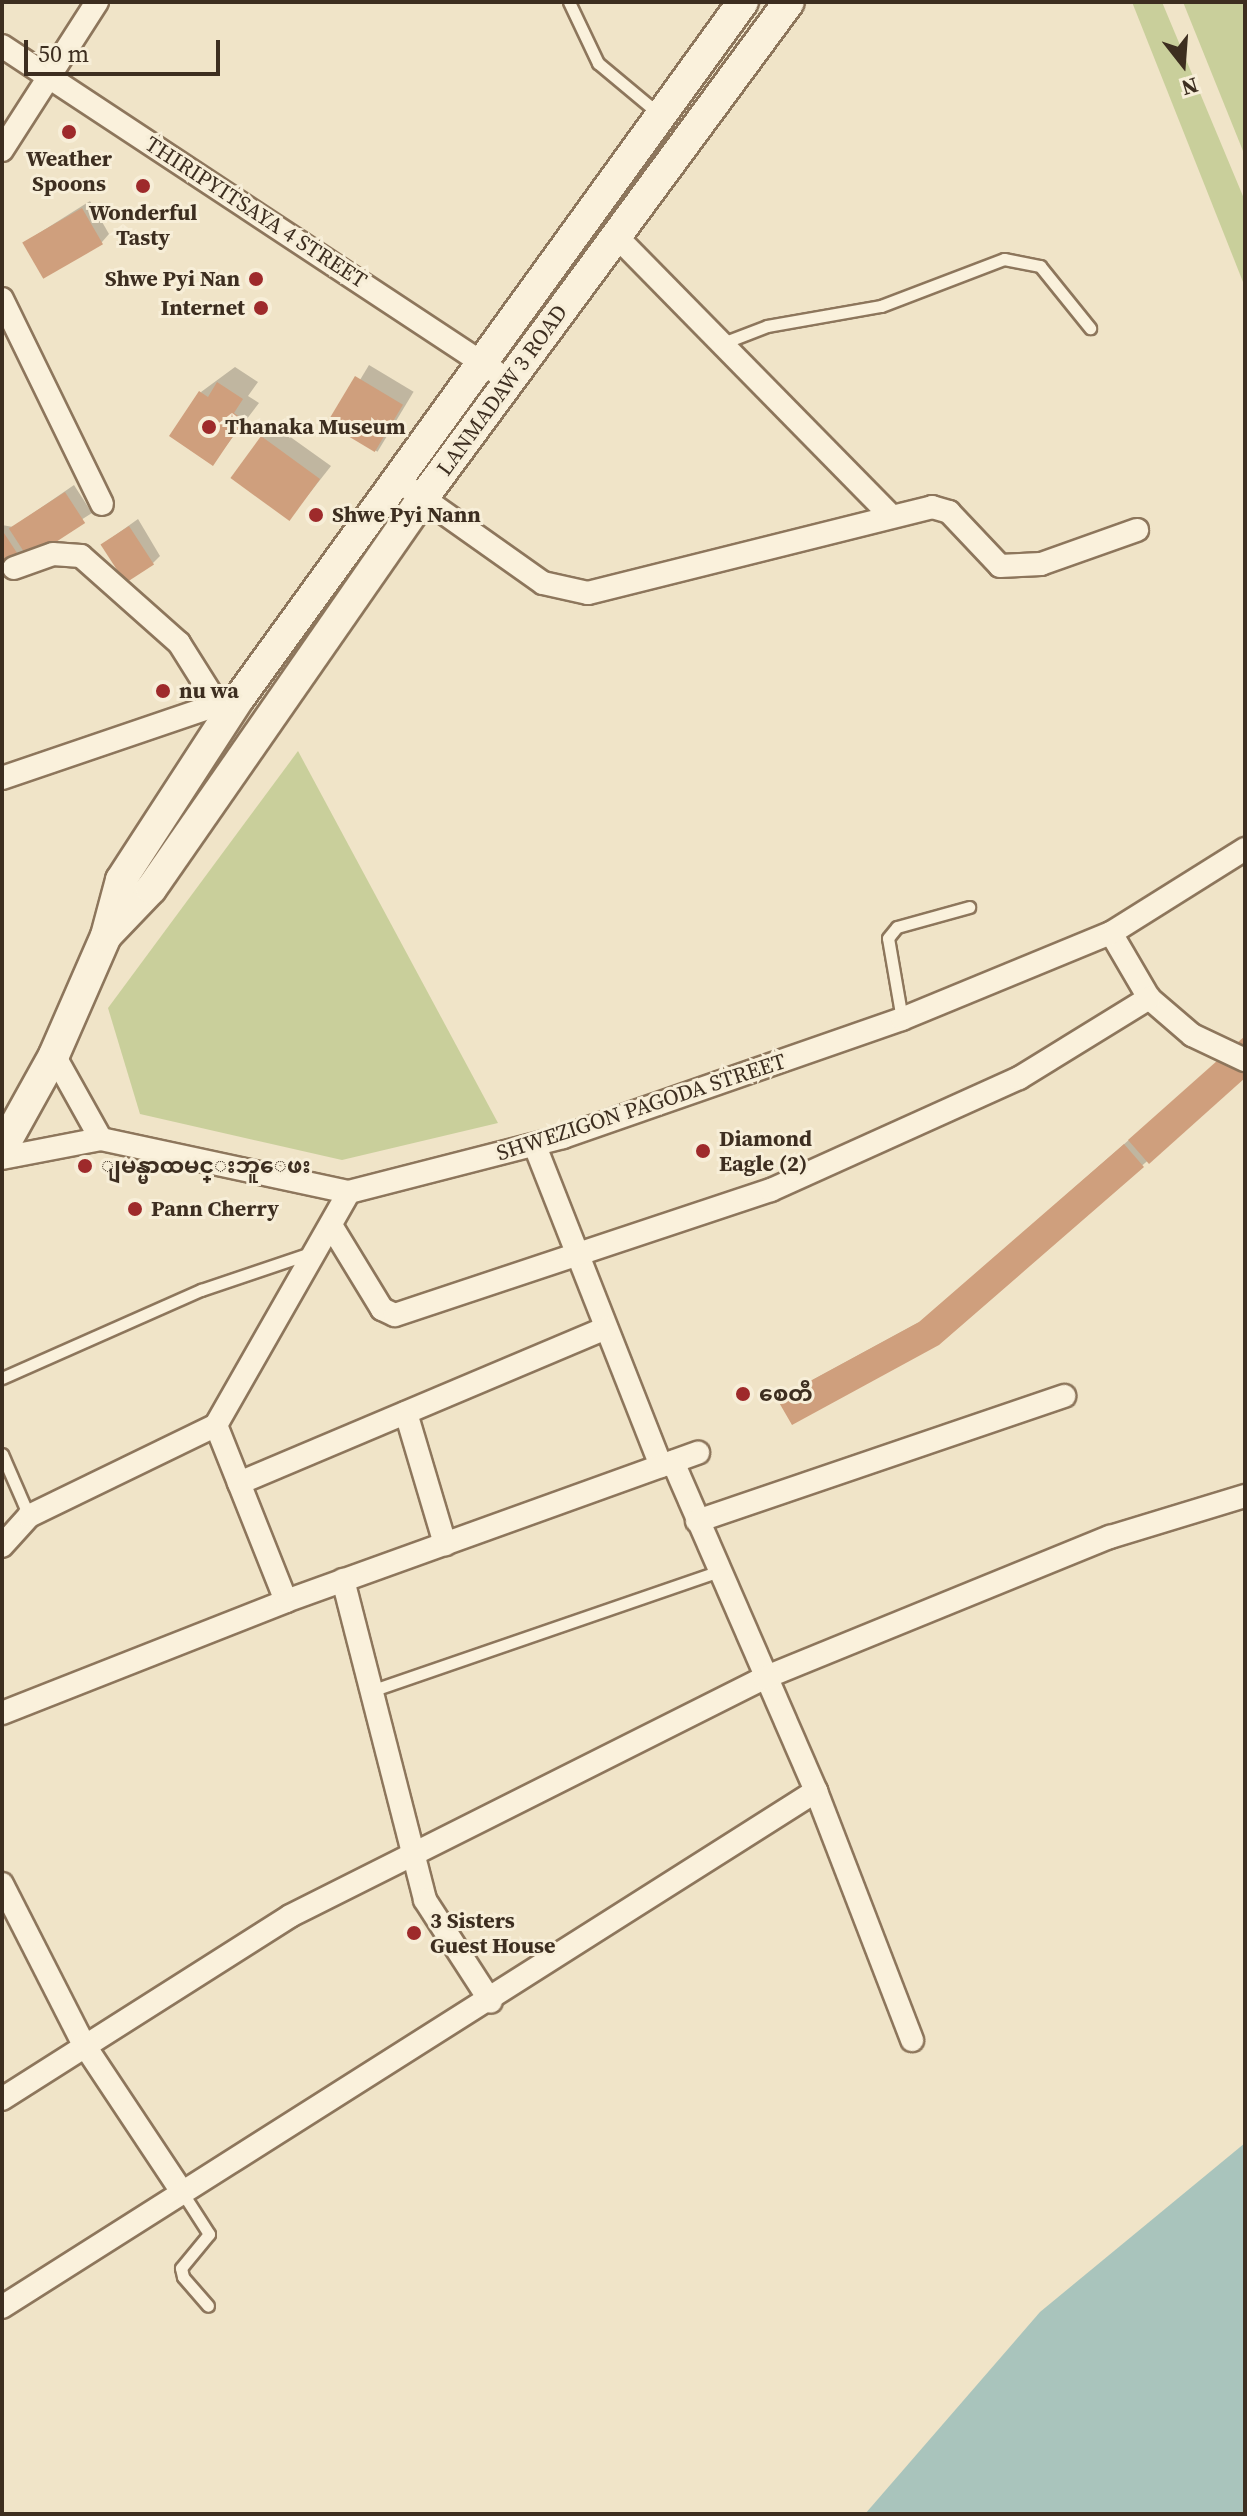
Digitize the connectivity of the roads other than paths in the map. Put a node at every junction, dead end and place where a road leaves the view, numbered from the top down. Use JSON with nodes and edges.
{"nodes":[{"id":1,"x":97,"y":2,"type":"edge"},
{"id":2,"x":569,"y":2,"type":"edge"},
{"id":3,"x":743,"y":2,"type":"edge"},
{"id":4,"x":789,"y":2,"type":"edge"},
{"id":5,"x":2,"y":46,"type":"edge"},
{"id":6,"x":48,"y":76,"type":"junction"},
{"id":7,"x":661,"y":115,"type":"junction"},
{"id":8,"x":2,"y":150,"type":"edge"},
{"id":9,"x":616,"y":236,"type":"junction"},
{"id":10,"x":2,"y":299,"type":"edge"},
{"id":11,"x":1090,"y":328,"type":"dead end"},
{"id":12,"x":723,"y":343,"type":"junction"},
{"id":13,"x":482,"y":361,"type":"junction"},
{"id":14,"x":508,"y":380,"type":"junction"},
{"id":15,"x":396,"y":479,"type":"junction"},
{"id":16,"x":423,"y":498,"type":"junction"},
{"id":17,"x":102,"y":504,"type":"dead end"},
{"id":18,"x":890,"y":515,"type":"junction"},
{"id":19,"x":1137,"y":530,"type":"dead end"},
{"id":20,"x":14,"y":568,"type":"dead end"},
{"id":21,"x":229,"y":701,"type":"junction"},
{"id":22,"x":2,"y":778,"type":"edge"},
{"id":23,"x":1245,"y":849,"type":"edge"},
{"id":24,"x":969,"y":907,"type":"dead end"},
{"id":25,"x":1111,"y":933,"type":"junction"},
{"id":26,"x":106,"y":936,"type":"junction"},
{"id":27,"x":1149,"y":998,"type":"junction"},
{"id":28,"x":902,"y":1019,"type":"junction"},
{"id":29,"x":54,"y":1055,"type":"junction"},
{"id":30,"x":1245,"y":1060,"type":"edge"},
{"id":31,"x":101,"y":1139,"type":"junction"},
{"id":32,"x":535,"y":1146,"type":"junction"},
{"id":33,"x":2,"y":1149,"type":"edge"},
{"id":34,"x":2,"y":1158,"type":"edge"},
{"id":35,"x":349,"y":1192,"type":"junction"},
{"id":36,"x":332,"y":1227,"type":"junction"},
{"id":37,"x":321,"y":1249,"type":"junction"},
{"id":38,"x":578,"y":1256,"type":"junction"},
{"id":39,"x":606,"y":1328,"type":"junction"},
{"id":40,"x":2,"y":1378,"type":"edge"},
{"id":41,"x":1064,"y":1396,"type":"dead end"},
{"id":42,"x":406,"y":1413,"type":"junction"},
{"id":43,"x":216,"y":1425,"type":"junction"},
{"id":44,"x":698,"y":1453,"type":"dead end"},
{"id":45,"x":2,"y":1454,"type":"edge"},
{"id":46,"x":667,"y":1464,"type":"junction"},
{"id":47,"x":239,"y":1483,"type":"junction"},
{"id":48,"x":1245,"y":1496,"type":"edge"},
{"id":49,"x":29,"y":1516,"type":"junction"},
{"id":50,"x":697,"y":1521,"type":"junction"},
{"id":51,"x":445,"y":1544,"type":"junction"},
{"id":52,"x":2,"y":1546,"type":"edge"},
{"id":53,"x":719,"y":1571,"type":"junction"},
{"id":54,"x":343,"y":1580,"type":"junction"},
{"id":55,"x":286,"y":1601,"type":"junction"},
{"id":56,"x":764,"y":1678,"type":"junction"},
{"id":57,"x":371,"y":1691,"type":"junction"},
{"id":58,"x":2,"y":1713,"type":"edge"},
{"id":59,"x":816,"y":1791,"type":"junction"},
{"id":60,"x":410,"y":1856,"type":"junction"},
{"id":61,"x":2,"y":1884,"type":"edge"},
{"id":62,"x":491,"y":2002,"type":"junction"},
{"id":63,"x":912,"y":2040,"type":"dead end"},
{"id":64,"x":83,"y":2043,"type":"junction"},
{"id":65,"x":2,"y":2099,"type":"edge"},
{"id":66,"x":180,"y":2189,"type":"junction"},
{"id":67,"x":4,"y":2300,"type":"edge"},
{"id":68,"x":208,"y":2306,"type":"dead end"}],
"edges":[{"from":1,"to":6,"type":"street"},
{"from":2,"to":7,"type":"lane"},
{"from":3,"to":7,"type":"main road","name":"LANMADAW 3 ROAD"},
{"from":4,"to":9,"type":"main road","name":"LANMADAW 3 ROAD"},
{"from":5,"to":6,"type":"street","name":"THIRIPYITSAYA 4 STREET"},
{"from":6,"to":8,"type":"street"},
{"from":6,"to":13,"type":"street","name":"THIRIPYITSAYA 4 STREET"},
{"from":7,"to":13,"type":"main road","name":"LANMADAW 3 ROAD"},
{"from":9,"to":12,"type":"street"},
{"from":9,"to":14,"type":"main road","name":"LANMADAW 3 ROAD"},
{"from":10,"to":17,"type":"street"},
{"from":11,"to":12,"type":"lane"},
{"from":12,"to":18,"type":"street"},
{"from":13,"to":14,"type":"street","name":"THIRIPYITSAYA 4 STREET"},
{"from":13,"to":15,"type":"main road","name":"LANMADAW 3 ROAD"},
{"from":14,"to":16,"type":"main road","name":"LANMADAW 3 ROAD"},
{"from":15,"to":16,"type":"street"},
{"from":15,"to":21,"type":"main road","name":"LANMADAW 3 ROAD"},
{"from":16,"to":18,"type":"street"},
{"from":16,"to":26,"type":"main road","name":"LANMADAW 3 ROAD"},
{"from":18,"to":19,"type":"street"},
{"from":20,"to":21,"type":"street"},
{"from":21,"to":22,"type":"street"},
{"from":21,"to":26,"type":"main road","name":"LANMADAW 3 ROAD"},
{"from":23,"to":25,"type":"street","name":"SHWEZIGON PAGODA STREET"},
{"from":24,"to":28,"type":"lane"},
{"from":25,"to":27,"type":"street"},
{"from":25,"to":28,"type":"street","name":"SHWEZIGON PAGODA STREET"},
{"from":26,"to":29,"type":"main road","name":"LANMADAW 3 ROAD"},
{"from":27,"to":30,"type":"street"},
{"from":27,"to":38,"type":"street"},
{"from":28,"to":32,"type":"street","name":"SHWEZIGON PAGODA STREET"},
{"from":29,"to":31,"type":"street"},
{"from":29,"to":33,"type":"main road","name":"LANMADAW 3 ROAD"},
{"from":31,"to":34,"type":"street","name":"SHWEZIGON PAGODA STREET"},
{"from":31,"to":35,"type":"street","name":"SHWEZIGON PAGODA STREET"},
{"from":32,"to":35,"type":"street","name":"SHWEZIGON PAGODA STREET"},
{"from":32,"to":38,"type":"street"},
{"from":35,"to":36,"type":"street"},
{"from":36,"to":37,"type":"street"},
{"from":36,"to":38,"type":"street"},
{"from":37,"to":40,"type":"lane"},
{"from":37,"to":43,"type":"street"},
{"from":38,"to":39,"type":"street"},
{"from":39,"to":42,"type":"street"},
{"from":39,"to":46,"type":"street"},
{"from":41,"to":50,"type":"street"},
{"from":42,"to":47,"type":"street"},
{"from":42,"to":51,"type":"street"},
{"from":43,"to":47,"type":"street"},
{"from":43,"to":49,"type":"street"},
{"from":44,"to":46,"type":"street"},
{"from":45,"to":49,"type":"lane"},
{"from":46,"to":50,"type":"street"},
{"from":46,"to":51,"type":"street"},
{"from":47,"to":55,"type":"street"},
{"from":48,"to":56,"type":"street"},
{"from":49,"to":52,"type":"street"},
{"from":50,"to":53,"type":"street"},
{"from":51,"to":54,"type":"street"},
{"from":53,"to":56,"type":"street"},
{"from":53,"to":57,"type":"lane"},
{"from":54,"to":55,"type":"street"},
{"from":54,"to":57,"type":"street"},
{"from":55,"to":58,"type":"street"},
{"from":56,"to":59,"type":"street"},
{"from":56,"to":60,"type":"street"},
{"from":57,"to":60,"type":"street"},
{"from":59,"to":62,"type":"street"},
{"from":59,"to":63,"type":"street"},
{"from":60,"to":62,"type":"street"},
{"from":60,"to":64,"type":"street"},
{"from":61,"to":64,"type":"street"},
{"from":62,"to":66,"type":"street"},
{"from":64,"to":65,"type":"street"},
{"from":64,"to":66,"type":"street"},
{"from":66,"to":67,"type":"street"},
{"from":66,"to":68,"type":"lane"}]}
